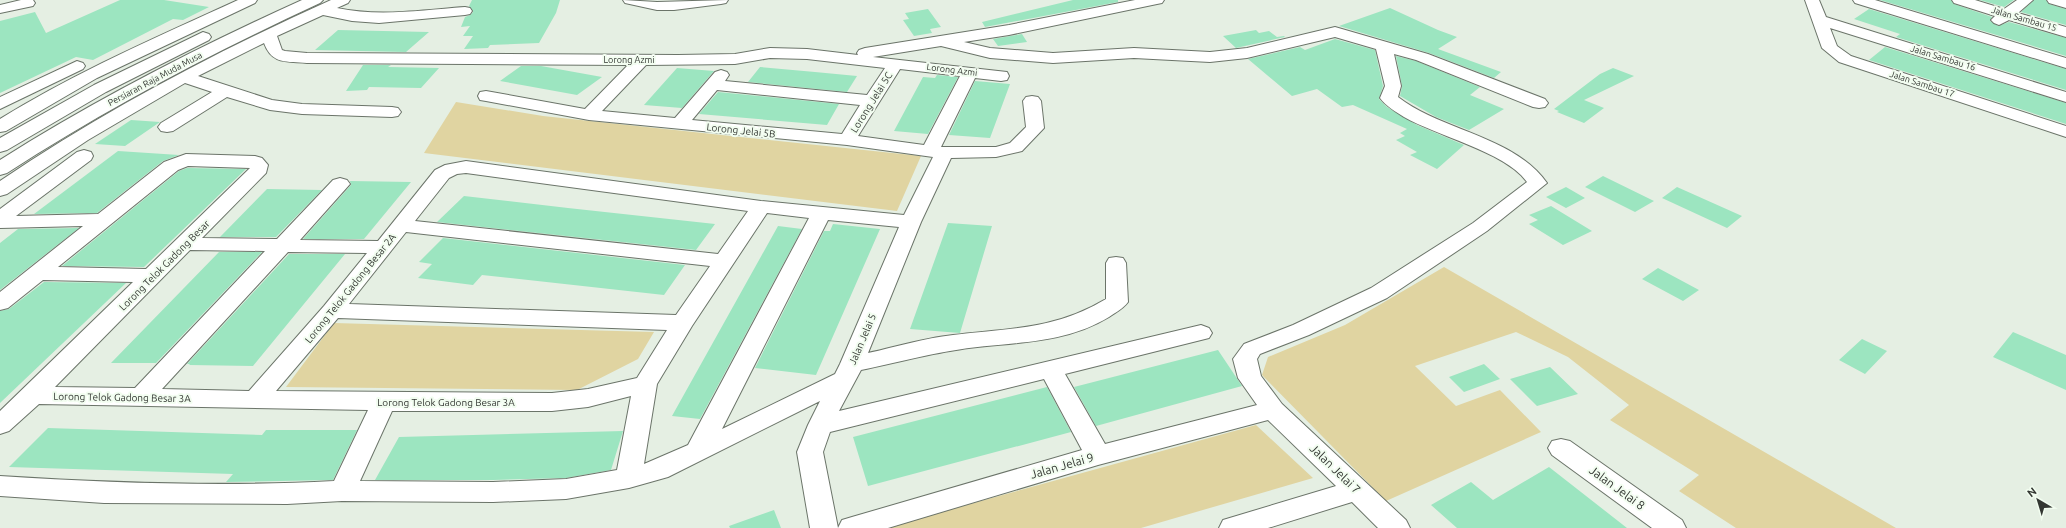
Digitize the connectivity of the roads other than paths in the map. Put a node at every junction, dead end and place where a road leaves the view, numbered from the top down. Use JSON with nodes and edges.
{"nodes":[{"id":1,"x":250,"y":0,"type":"edge"},
{"id":2,"x":284,"y":0,"type":"edge"},
{"id":3,"x":343,"y":0,"type":"edge"},
{"id":4,"x":630,"y":0,"type":"edge"},
{"id":5,"x":721,"y":0,"type":"edge"},
{"id":6,"x":1157,"y":0,"type":"edge"},
{"id":7,"x":1812,"y":0,"type":"edge"},
{"id":8,"x":1860,"y":0,"type":"edge"},
{"id":9,"x":1959,"y":0,"type":"edge"},
{"id":10,"x":2026,"y":0,"type":"edge"},
{"id":11,"x":2054,"y":0,"type":"edge"},
{"id":12,"x":28,"y":3,"type":"dead end"},
{"id":13,"x":2066,"y":4,"type":"edge"},
{"id":14,"x":318,"y":5,"type":"edge"},
{"id":15,"x":0,"y":9,"type":"edge"},
{"id":16,"x":465,"y":11,"type":"dead end"},
{"id":17,"x":2006,"y":14,"type":"junction"},
{"id":18,"x":1820,"y":20,"type":"junction"},
{"id":19,"x":2066,"y":32,"type":"edge"},
{"id":20,"x":269,"y":35,"type":"junction"},
{"id":21,"x":1977,"y":36,"type":"junction"},
{"id":22,"x":941,"y":41,"type":"junction"},
{"id":23,"x":1384,"y":47,"type":"junction"},
{"id":24,"x":836,"y":57,"type":"junction"},
{"id":25,"x":735,"y":59,"type":"junction"},
{"id":26,"x":640,"y":60,"type":"junction"},
{"id":27,"x":2066,"y":63,"type":"edge"},
{"id":28,"x":895,"y":64,"type":"junction"},
{"id":29,"x":77,"y":66,"type":"dead end"},
{"id":30,"x":970,"y":72,"type":"junction"},
{"id":31,"x":1001,"y":76,"type":"dead end"},
{"id":32,"x":183,"y":77,"type":"junction"},
{"id":33,"x":46,"y":81,"type":"junction"},
{"id":34,"x":713,"y":85,"type":"junction"},
{"id":35,"x":68,"y":86,"type":"junction"},
{"id":36,"x":225,"y":91,"type":"junction"},
{"id":37,"x":486,"y":96,"type":"dead end"},
{"id":38,"x":2066,"y":97,"type":"edge"},
{"id":39,"x":871,"y":101,"type":"junction"},
{"id":40,"x":1032,"y":101,"type":"dead end"},
{"id":41,"x":1539,"y":103,"type":"dead end"},
{"id":42,"x":0,"y":104,"type":"edge"},
{"id":43,"x":392,"y":112,"type":"dead end"},
{"id":44,"x":589,"y":115,"type":"junction"},
{"id":45,"x":680,"y":124,"type":"junction"},
{"id":46,"x":1,"y":125,"type":"edge"},
{"id":47,"x":167,"y":127,"type":"dead end"},
{"id":48,"x":2066,"y":132,"type":"edge"},
{"id":49,"x":846,"y":140,"type":"junction"},
{"id":50,"x":0,"y":146,"type":"edge"},
{"id":51,"x":936,"y":153,"type":"junction"},
{"id":52,"x":84,"y":156,"type":"dead end"},
{"id":53,"x":0,"y":169,"type":"edge"},
{"id":54,"x":340,"y":184,"type":"dead end"},
{"id":55,"x":0,"y":190,"type":"edge"},
{"id":56,"x":761,"y":207,"type":"junction"},
{"id":57,"x":821,"y":212,"type":"junction"},
{"id":58,"x":0,"y":218,"type":"edge"},
{"id":59,"x":106,"y":220,"type":"junction"},
{"id":60,"x":0,"y":222,"type":"edge"},
{"id":61,"x":911,"y":222,"type":"junction"},
{"id":62,"x":401,"y":225,"type":"junction"},
{"id":63,"x":187,"y":244,"type":"junction"},
{"id":64,"x":283,"y":245,"type":"junction"},
{"id":65,"x":384,"y":247,"type":"junction"},
{"id":66,"x":724,"y":261,"type":"junction"},
{"id":67,"x":1116,"y":263,"type":"dead end"},
{"id":68,"x":37,"y":273,"type":"junction"},
{"id":69,"x":153,"y":276,"type":"junction"},
{"id":70,"x":0,"y":303,"type":"edge"},
{"id":71,"x":332,"y":311,"type":"junction"},
{"id":72,"x":682,"y":323,"type":"junction"},
{"id":73,"x":1201,"y":333,"type":"dead end"},
{"id":74,"x":1051,"y":370,"type":"junction"},
{"id":75,"x":848,"y":372,"type":"junction"},
{"id":76,"x":645,"y":384,"type":"junction"},
{"id":77,"x":33,"y":395,"type":"junction"},
{"id":78,"x":142,"y":396,"type":"junction"},
{"id":79,"x":255,"y":400,"type":"junction"},
{"id":80,"x":384,"y":402,"type":"junction"},
{"id":81,"x":1273,"y":410,"type":"junction"},
{"id":82,"x":0,"y":425,"type":"edge"},
{"id":83,"x":820,"y":425,"type":"junction"},
{"id":84,"x":1561,"y":448,"type":"dead end"},
{"id":85,"x":698,"y":450,"type":"junction"},
{"id":86,"x":1098,"y":455,"type":"junction"},
{"id":87,"x":629,"y":478,"type":"junction"},
{"id":88,"x":0,"y":486,"type":"edge"},
{"id":89,"x":1356,"y":490,"type":"junction"},
{"id":90,"x":342,"y":491,"type":"junction"},
{"id":91,"x":1666,"y":526,"type":"edge"},
{"id":92,"x":824,"y":528,"type":"edge"},
{"id":93,"x":852,"y":528,"type":"edge"},
{"id":94,"x":1233,"y":528,"type":"edge"},
{"id":95,"x":1396,"y":528,"type":"edge"}],
"edges":[{"from":1,"to":35,"type":"street"},
{"from":2,"to":50,"type":"main road","name":"Persiaran Raja Muda Musa"},
{"from":3,"to":14,"type":"street"},
{"from":4,"to":5,"type":"street"},
{"from":6,"to":22,"type":"street"},
{"from":7,"to":18,"type":"street","name":"Jalan Sambau 17"},
{"from":8,"to":21,"type":"street"},
{"from":9,"to":17,"type":"street","name":"Jalan Sambau 15"},
{"from":10,"to":17,"type":"street"},
{"from":11,"to":13,"type":"street"},
{"from":12,"to":15,"type":"street"},
{"from":14,"to":16,"type":"street"},
{"from":14,"to":20,"type":"street"},
{"from":14,"to":53,"type":"main road","name":"Persiaran Raja Muda Musa"},
{"from":17,"to":19,"type":"street","name":"Jalan Sambau 15"},
{"from":17,"to":21,"type":"street"},
{"from":18,"to":38,"type":"street","name":"Jalan Sambau 16"},
{"from":18,"to":48,"type":"street","name":"Jalan Sambau 17"},
{"from":20,"to":26,"type":"street","name":"Lorong Azmi"},
{"from":20,"to":32,"type":"street"},
{"from":21,"to":27,"type":"street"},
{"from":22,"to":23,"type":"street"},
{"from":22,"to":24,"type":"street"},
{"from":23,"to":41,"type":"street"},
{"from":23,"to":81,"type":"street","name":"Jalan Jelai 7"},
{"from":24,"to":25,"type":"street","name":"Lorong Azmi"},
{"from":24,"to":28,"type":"street","name":"Lorong Azmi"},
{"from":25,"to":26,"type":"street","name":"Lorong Azmi"},
{"from":25,"to":34,"type":"street"},
{"from":26,"to":44,"type":"street"},
{"from":28,"to":30,"type":"street","name":"Lorong Azmi"},
{"from":28,"to":39,"type":"street","name":"Lorong Jelai 5C"},
{"from":29,"to":33,"type":"street"},
{"from":30,"to":31,"type":"street","name":"Lorong Azmi"},
{"from":30,"to":51,"type":"street","name":"Jalan Jelai 5"},
{"from":32,"to":36,"type":"street"},
{"from":32,"to":55,"type":"street"},
{"from":33,"to":35,"type":"street"},
{"from":33,"to":42,"type":"street"},
{"from":34,"to":39,"type":"street"},
{"from":34,"to":45,"type":"street"},
{"from":35,"to":46,"type":"street"},
{"from":36,"to":43,"type":"street"},
{"from":36,"to":47,"type":"street"},
{"from":37,"to":44,"type":"street","name":"Lorong Jelai 5B"},
{"from":39,"to":49,"type":"street","name":"Lorong Jelai 5C"},
{"from":40,"to":51,"type":"street","name":"Lorong Jelai 5B"},
{"from":44,"to":45,"type":"street","name":"Lorong Jelai 5B"},
{"from":45,"to":49,"type":"street","name":"Lorong Jelai 5B"},
{"from":49,"to":51,"type":"street","name":"Lorong Jelai 5B"},
{"from":51,"to":61,"type":"street","name":"Jalan Jelai 5"},
{"from":52,"to":58,"type":"street"},
{"from":54,"to":64,"type":"street"},
{"from":56,"to":57,"type":"street"},
{"from":56,"to":62,"type":"street","name":"Lorong Telok Gadong Besar 2A"},
{"from":56,"to":66,"type":"street"},
{"from":57,"to":61,"type":"street"},
{"from":57,"to":85,"type":"street"},
{"from":59,"to":60,"type":"street"},
{"from":59,"to":63,"type":"street","name":"Lorong Telok Gadong Besar"},
{"from":59,"to":68,"type":"street"},
{"from":61,"to":75,"type":"street","name":"Jalan Jelai 5"},
{"from":62,"to":65,"type":"street","name":"Lorong Telok Gadong Besar 2A"},
{"from":62,"to":66,"type":"street"},
{"from":63,"to":64,"type":"street"},
{"from":63,"to":69,"type":"street","name":"Lorong Telok Gadong Besar"},
{"from":64,"to":65,"type":"street"},
{"from":64,"to":78,"type":"street"},
{"from":65,"to":71,"type":"street","name":"Lorong Telok Gadong Besar 2A"},
{"from":66,"to":72,"type":"street"},
{"from":67,"to":75,"type":"street"},
{"from":68,"to":69,"type":"street"},
{"from":68,"to":70,"type":"street"},
{"from":69,"to":77,"type":"street","name":"Lorong Telok Gadong Besar"},
{"from":71,"to":72,"type":"street"},
{"from":71,"to":79,"type":"street","name":"Lorong Telok Gadong Besar 2A"},
{"from":72,"to":76,"type":"street"},
{"from":73,"to":74,"type":"street"},
{"from":74,"to":83,"type":"street"},
{"from":74,"to":86,"type":"street"},
{"from":75,"to":83,"type":"street","name":"Jalan Jelai 5"},
{"from":75,"to":85,"type":"street"},
{"from":76,"to":80,"type":"street","name":"Lorong Telok Gadong Besar 3A"},
{"from":76,"to":87,"type":"street"},
{"from":77,"to":78,"type":"street","name":"Lorong Telok Gadong Besar 3A"},
{"from":77,"to":82,"type":"street","name":"Lorong Telok Gadong Besar"},
{"from":78,"to":79,"type":"street","name":"Lorong Telok Gadong Besar 3A"},
{"from":79,"to":80,"type":"street","name":"Lorong Telok Gadong Besar 3A"},
{"from":80,"to":90,"type":"street"},
{"from":81,"to":86,"type":"street","name":"Jalan Jelai 9"},
{"from":81,"to":89,"type":"street","name":"Jalan Jelai 7"},
{"from":83,"to":92,"type":"street","name":"Jalan Jelai 5"},
{"from":84,"to":91,"type":"street","name":"Jalan Jelai 8"},
{"from":85,"to":87,"type":"street"},
{"from":86,"to":93,"type":"street","name":"Jalan Jelai 9"},
{"from":87,"to":90,"type":"street"},
{"from":88,"to":90,"type":"street"},
{"from":89,"to":94,"type":"street"},
{"from":89,"to":95,"type":"street","name":"Jalan Jelai 7"}]}
